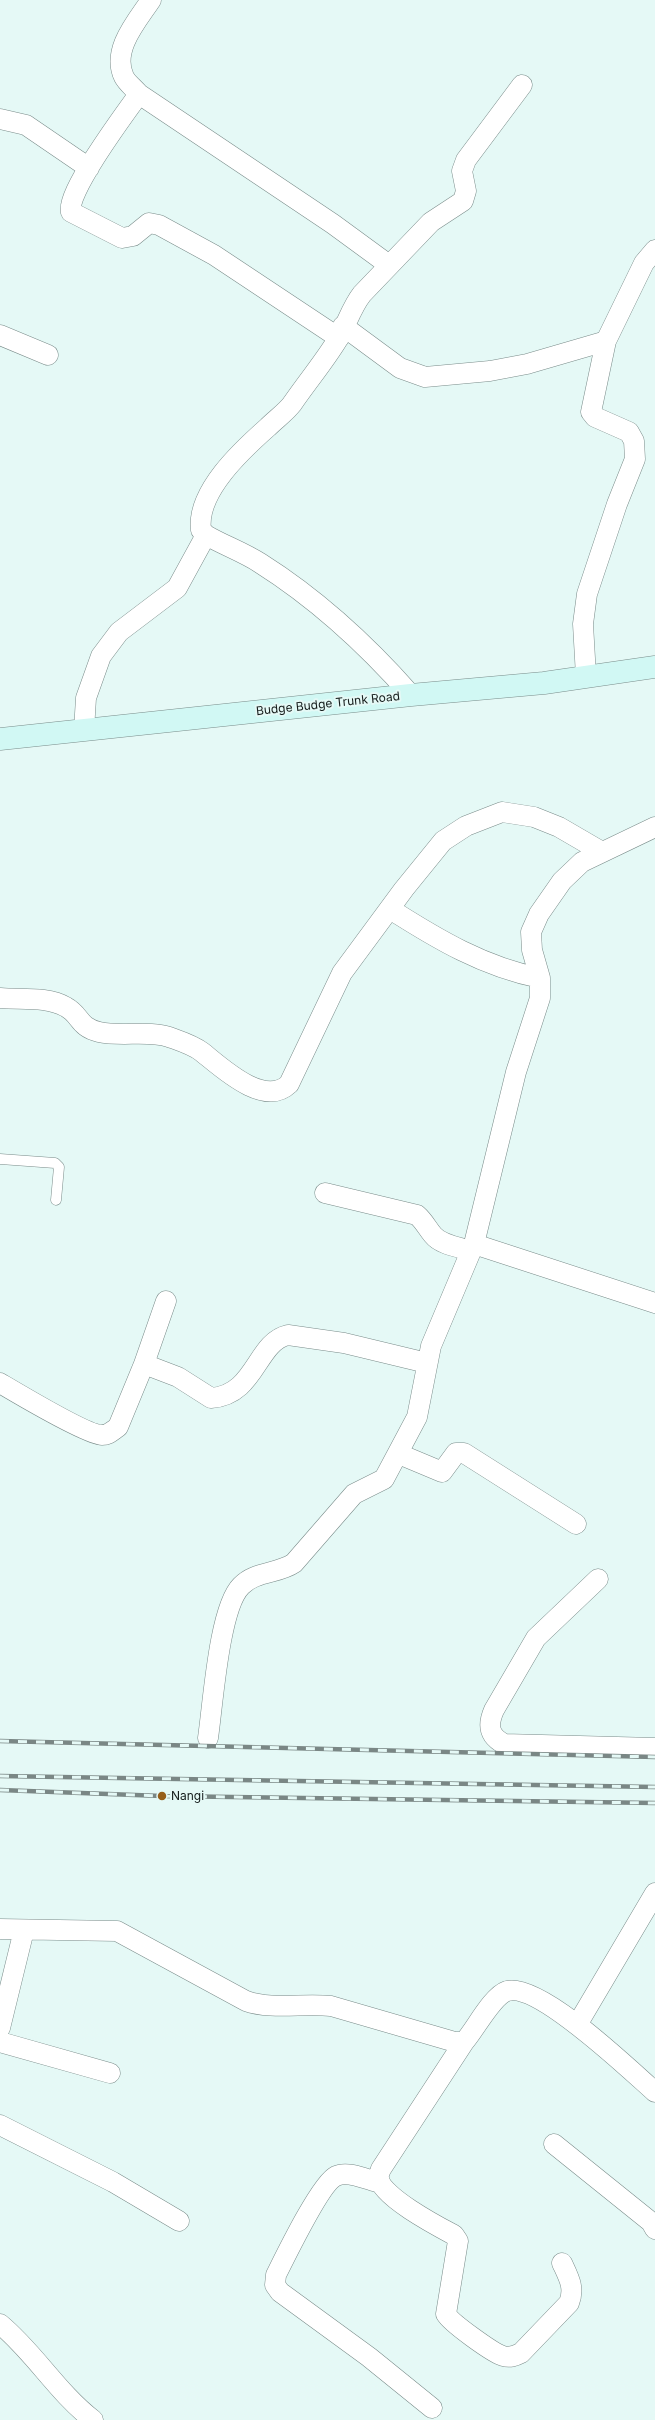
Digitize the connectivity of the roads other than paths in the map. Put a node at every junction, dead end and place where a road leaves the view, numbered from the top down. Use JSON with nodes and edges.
{"nodes":[{"id":1,"x":151,"y":0,"type":"edge"},
{"id":2,"x":522,"y":85,"type":"dead end"},
{"id":3,"x":138,"y":94,"type":"junction"},
{"id":4,"x":0,"y":119,"type":"edge"},
{"id":5,"x":89,"y":168,"type":"junction"},
{"id":6,"x":655,"y":250,"type":"edge"},
{"id":7,"x":389,"y":265,"type":"junction"},
{"id":8,"x":341,"y":332,"type":"junction"},
{"id":9,"x":0,"y":335,"type":"edge"},
{"id":10,"x":606,"y":341,"type":"junction"},
{"id":11,"x":48,"y":355,"type":"dead end"},
{"id":12,"x":206,"y":535,"type":"junction"},
{"id":13,"x":655,"y":667,"type":"edge"},
{"id":14,"x":586,"y":676,"type":"junction"},
{"id":15,"x":411,"y":695,"type":"junction"},
{"id":16,"x":84,"y":730,"type":"junction"},
{"id":17,"x":0,"y":738,"type":"edge"},
{"id":18,"x":655,"y":827,"type":"edge"},
{"id":19,"x":602,"y":852,"type":"junction"},
{"id":20,"x":390,"y":909,"type":"junction"},
{"id":21,"x":540,"y":978,"type":"junction"},
{"id":22,"x":0,"y":998,"type":"edge"},
{"id":23,"x":0,"y":1159,"type":"edge"},
{"id":24,"x":324,"y":1193,"type":"dead end"},
{"id":25,"x":56,"y":1200,"type":"dead end"},
{"id":26,"x":472,"y":1247,"type":"junction"},
{"id":27,"x":166,"y":1301,"type":"dead end"},
{"id":28,"x":655,"y":1303,"type":"edge"},
{"id":29,"x":427,"y":1363,"type":"junction"},
{"id":30,"x":144,"y":1364,"type":"junction"},
{"id":31,"x":0,"y":1383,"type":"edge"},
{"id":32,"x":399,"y":1454,"type":"junction"},
{"id":33,"x":576,"y":1524,"type":"dead end"},
{"id":34,"x":598,"y":1579,"type":"dead end"},
{"id":35,"x":208,"y":1738,"type":"dead end"},
{"id":36,"x":655,"y":1748,"type":"edge"},
{"id":37,"x":655,"y":1893,"type":"edge"},
{"id":38,"x":0,"y":1929,"type":"edge"},
{"id":39,"x":24,"y":1930,"type":"junction"},
{"id":40,"x":577,"y":2025,"type":"junction"},
{"id":41,"x":0,"y":2028,"type":"edge"},
{"id":42,"x":0,"y":2042,"type":"edge"},
{"id":43,"x":464,"y":2042,"type":"junction"},
{"id":44,"x":110,"y":2073,"type":"dead end"},
{"id":45,"x":655,"y":2092,"type":"edge"},
{"id":46,"x":0,"y":2125,"type":"edge"},
{"id":47,"x":554,"y":2144,"type":"dead end"},
{"id":48,"x":380,"y":2183,"type":"junction"},
{"id":49,"x":179,"y":2221,"type":"dead end"},
{"id":50,"x":654,"y":2223,"type":"edge"},
{"id":51,"x":562,"y":2263,"type":"dead end"},
{"id":52,"x":0,"y":2324,"type":"edge"},
{"id":53,"x":432,"y":2408,"type":"dead end"},
{"id":54,"x":93,"y":2420,"type":"edge"}],
"edges":[{"from":1,"to":3,"type":"street"},
{"from":2,"to":7,"type":"street"},
{"from":3,"to":5,"type":"street"},
{"from":3,"to":7,"type":"street"},
{"from":4,"to":5,"type":"street"},
{"from":5,"to":8,"type":"street"},
{"from":6,"to":10,"type":"street"},
{"from":7,"to":8,"type":"street"},
{"from":8,"to":10,"type":"street"},
{"from":8,"to":12,"type":"street"},
{"from":9,"to":11,"type":"street"},
{"from":10,"to":14,"type":"street"},
{"from":12,"to":15,"type":"street"},
{"from":12,"to":16,"type":"street"},
{"from":13,"to":14,"type":"main road","name":"Budge Budge Trunk Road"},
{"from":14,"to":15,"type":"main road","name":"Budge Budge Trunk Road"},
{"from":15,"to":16,"type":"main road","name":"Budge Budge Trunk Road"},
{"from":16,"to":17,"type":"main road","name":"Budge Budge Trunk Road"},
{"from":18,"to":19,"type":"street"},
{"from":19,"to":20,"type":"street"},
{"from":19,"to":21,"type":"street"},
{"from":20,"to":21,"type":"street"},
{"from":20,"to":22,"type":"street"},
{"from":21,"to":26,"type":"street"},
{"from":23,"to":25,"type":"lane"},
{"from":24,"to":26,"type":"street"},
{"from":26,"to":28,"type":"street"},
{"from":26,"to":29,"type":"street"},
{"from":27,"to":30,"type":"street"},
{"from":29,"to":30,"type":"street"},
{"from":29,"to":32,"type":"street"},
{"from":30,"to":31,"type":"street"},
{"from":32,"to":33,"type":"street"},
{"from":32,"to":35,"type":"street"},
{"from":34,"to":36,"type":"street"},
{"from":37,"to":40,"type":"street"},
{"from":38,"to":39,"type":"street"},
{"from":39,"to":41,"type":"street"},
{"from":39,"to":43,"type":"street"},
{"from":40,"to":43,"type":"street"},
{"from":40,"to":45,"type":"street"},
{"from":42,"to":44,"type":"street"},
{"from":43,"to":48,"type":"street"},
{"from":46,"to":49,"type":"street"},
{"from":47,"to":50,"type":"street"},
{"from":48,"to":51,"type":"street"},
{"from":48,"to":53,"type":"street"},
{"from":52,"to":54,"type":"street"}]}
